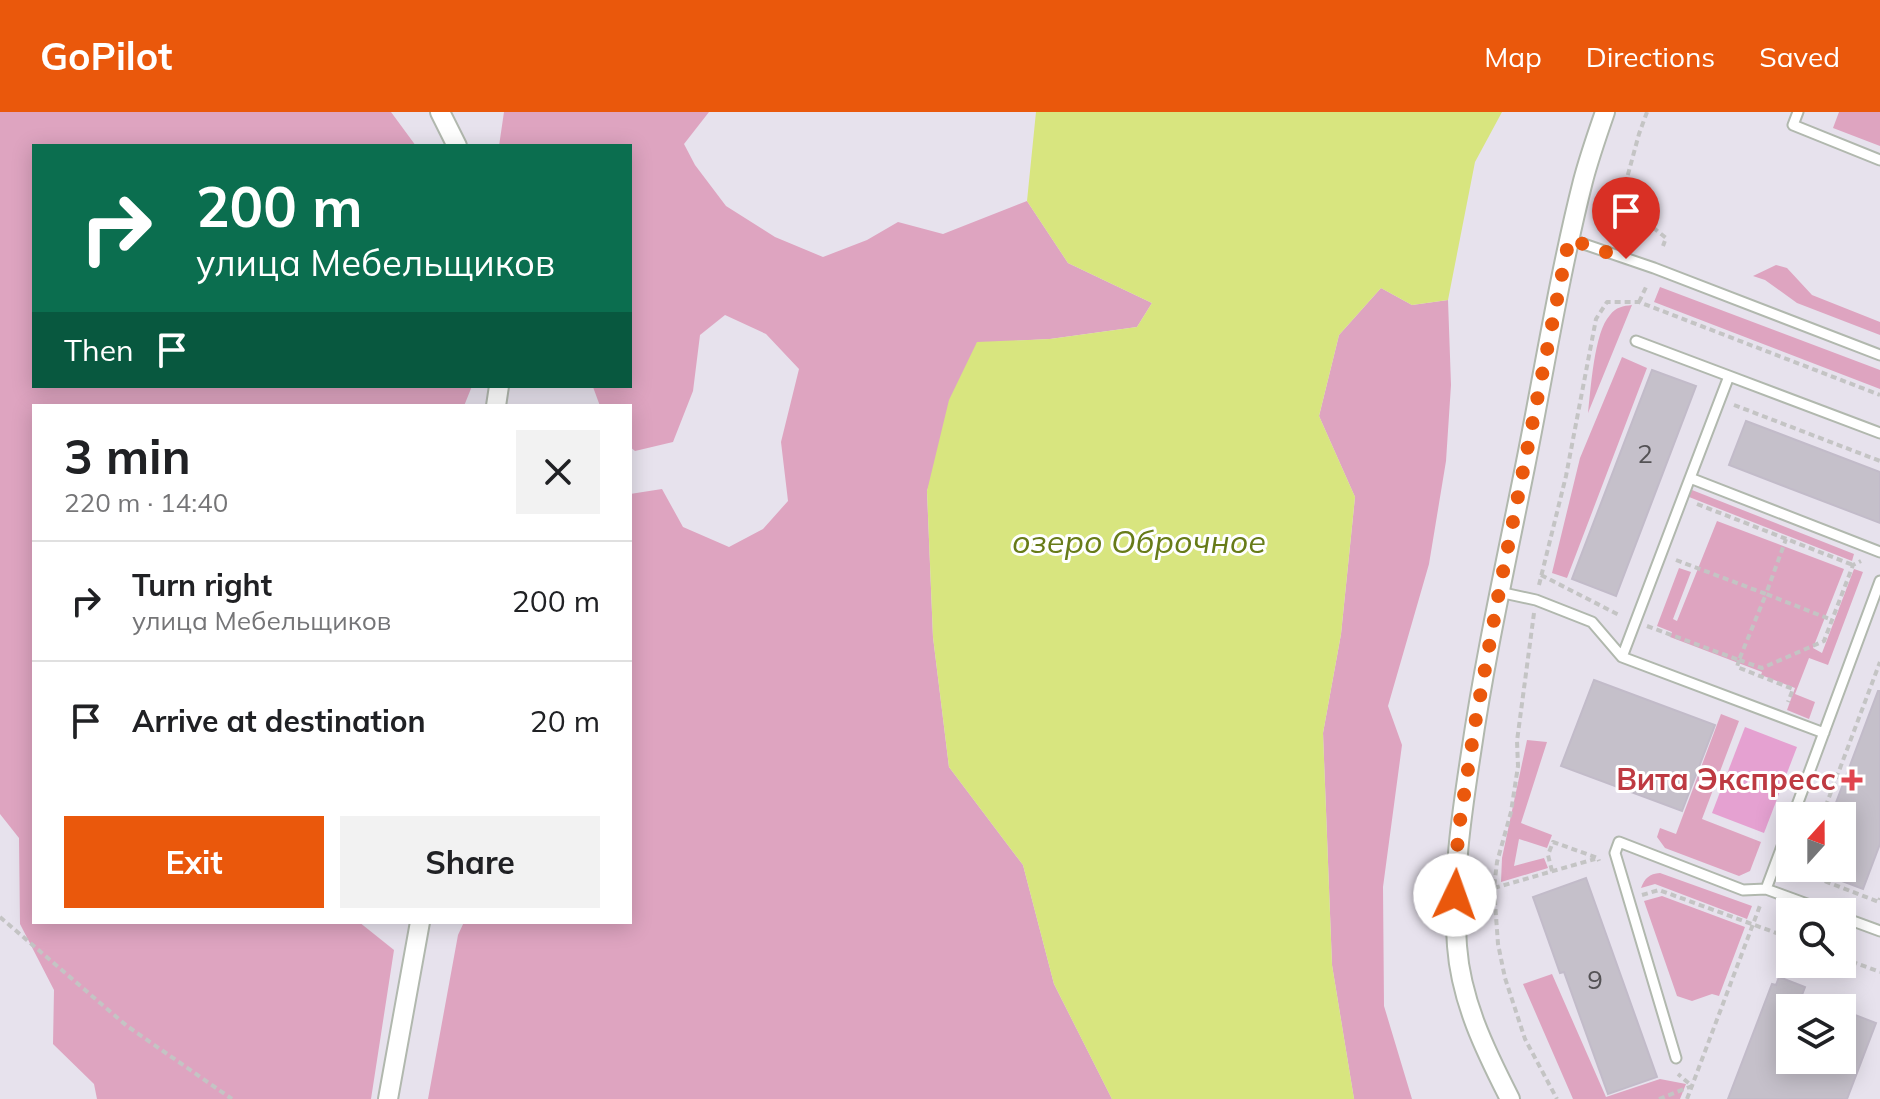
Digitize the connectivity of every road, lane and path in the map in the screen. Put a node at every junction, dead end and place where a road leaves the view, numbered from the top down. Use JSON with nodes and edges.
{"nodes":[{"id":1,"x":440,"y":112,"type":"edge"},
{"id":2,"x":1605,"y":112,"type":"edge"},
{"id":3,"x":1647,"y":112,"type":"edge"},
{"id":4,"x":1798,"y":112,"type":"edge"},
{"id":5,"x":456,"y":144,"type":"edge"},
{"id":6,"x":1880,"y":160,"type":"edge"},
{"id":7,"x":1569,"y":239,"type":"junction"},
{"id":8,"x":1663,"y":246,"type":"dead end"},
{"id":9,"x":1647,"y":285,"type":"dead end"},
{"id":10,"x":1639,"y":302,"type":"junction"},
{"id":11,"x":1636,"y":341,"type":"dead end"},
{"id":12,"x":1880,"y":355,"type":"edge"},
{"id":13,"x":1729,"y":376,"type":"junction"},
{"id":14,"x":1880,"y":395,"type":"edge"},
{"id":15,"x":1880,"y":433,"type":"edge"},
{"id":16,"x":1690,"y":478,"type":"junction"},
{"id":17,"x":1682,"y":498,"type":"junction"},
{"id":18,"x":1786,"y":539,"type":"junction"},
{"id":19,"x":1880,"y":552,"type":"edge"},
{"id":20,"x":1661,"y":554,"type":"junction"},
{"id":21,"x":1853,"y":565,"type":"junction"},
{"id":22,"x":1541,"y":575,"type":"junction"},
{"id":23,"x":1880,"y":581,"type":"edge"},
{"id":24,"x":1499,"y":592,"type":"junction"},
{"id":25,"x":1766,"y":594,"type":"junction"},
{"id":26,"x":1536,"y":600,"type":"junction"},
{"id":27,"x":1832,"y":620,"type":"junction"},
{"id":28,"x":1635,"y":621,"type":"junction"},
{"id":29,"x":1622,"y":657,"type":"junction"},
{"id":30,"x":1739,"y":660,"type":"junction"},
{"id":31,"x":1880,"y":662,"type":"edge"},
{"id":32,"x":1782,"y":717,"type":"junction"},
{"id":33,"x":1824,"y":733,"type":"junction"},
{"id":34,"x":1798,"y":802,"type":"edge"},
{"id":35,"x":1827,"y":802,"type":"edge"},
{"id":36,"x":1615,"y":853,"type":"junction"},
{"id":37,"x":1598,"y":858,"type":"junction"},
{"id":38,"x":1776,"y":862,"type":"edge"},
{"id":39,"x":1602,"y":870,"type":"dead end"},
{"id":40,"x":1552,"y":871,"type":"junction"},
{"id":41,"x":1827,"y":882,"type":"edge"},
{"id":42,"x":1494,"y":888,"type":"junction"},
{"id":43,"x":1766,"y":889,"type":"junction"},
{"id":44,"x":1791,"y":898,"type":"edge"},
{"id":45,"x":1880,"y":898,"type":"edge"},
{"id":46,"x":1629,"y":899,"type":"junction"},
{"id":47,"x":0,"y":917,"type":"edge"},
{"id":48,"x":1856,"y":922,"type":"edge"},
{"id":49,"x":420,"y":924,"type":"edge"},
{"id":50,"x":1753,"y":924,"type":"junction"},
{"id":51,"x":1880,"y":931,"type":"edge"},
{"id":52,"x":1776,"y":933,"type":"edge"},
{"id":53,"x":1856,"y":963,"type":"edge"},
{"id":54,"x":1880,"y":972,"type":"edge"},
{"id":55,"x":1676,"y":1058,"type":"dead end"},
{"id":56,"x":1673,"y":1070,"type":"dead end"},
{"id":57,"x":1692,"y":1086,"type":"junction"},
{"id":58,"x":232,"y":1099,"type":"edge"},
{"id":59,"x":388,"y":1099,"type":"edge"},
{"id":60,"x":1510,"y":1099,"type":"edge"},
{"id":61,"x":1557,"y":1099,"type":"edge"},
{"id":62,"x":1659,"y":1099,"type":"edge"},
{"id":63,"x":1687,"y":1099,"type":"edge"}],
"edges":[{"from":1,"to":5,"type":"street"},
{"from":2,"to":7,"type":"street"},
{"from":3,"to":8,"type":"path"},
{"from":4,"to":6,"type":"lane"},
{"from":7,"to":12,"type":"lane"},
{"from":7,"to":24,"type":"street"},
{"from":9,"to":10,"type":"path"},
{"from":10,"to":14,"type":"path"},
{"from":10,"to":22,"type":"path"},
{"from":11,"to":13,"type":"lane"},
{"from":13,"to":15,"type":"lane"},
{"from":13,"to":16,"type":"lane"},
{"from":16,"to":17,"type":"lane"},
{"from":16,"to":19,"type":"lane"},
{"from":17,"to":18,"type":"path"},
{"from":17,"to":20,"type":"lane"},
{"from":18,"to":21,"type":"path"},
{"from":18,"to":25,"type":"path"},
{"from":19,"to":21,"type":"path"},
{"from":20,"to":25,"type":"path"},
{"from":20,"to":28,"type":"lane"},
{"from":21,"to":27,"type":"path"},
{"from":22,"to":26,"type":"path"},
{"from":22,"to":28,"type":"path"},
{"from":23,"to":33,"type":"lane"},
{"from":24,"to":26,"type":"lane"},
{"from":24,"to":60,"type":"street"},
{"from":25,"to":27,"type":"path"},
{"from":25,"to":30,"type":"path"},
{"from":26,"to":29,"type":"lane"},
{"from":26,"to":42,"type":"path"},
{"from":27,"to":30,"type":"path"},
{"from":28,"to":29,"type":"lane"},
{"from":28,"to":30,"type":"path"},
{"from":29,"to":32,"type":"lane"},
{"from":30,"to":32,"type":"path"},
{"from":31,"to":35,"type":"path"},
{"from":32,"to":33,"type":"lane"},
{"from":33,"to":34,"type":"lane"},
{"from":36,"to":37,"type":"path"},
{"from":36,"to":43,"type":"lane"},
{"from":36,"to":46,"type":"lane"},
{"from":37,"to":39,"type":"path"},
{"from":37,"to":40,"type":"path"},
{"from":37,"to":40,"type":"path"},
{"from":38,"to":43,"type":"lane"},
{"from":40,"to":42,"type":"path"},
{"from":41,"to":45,"type":"path"},
{"from":42,"to":61,"type":"path"},
{"from":43,"to":44,"type":"lane"},
{"from":43,"to":50,"type":"path"},
{"from":46,"to":50,"type":"path"},
{"from":46,"to":55,"type":"lane"},
{"from":47,"to":58,"type":"path"},
{"from":48,"to":51,"type":"lane"},
{"from":49,"to":59,"type":"street"},
{"from":50,"to":52,"type":"path"},
{"from":50,"to":57,"type":"path"},
{"from":53,"to":54,"type":"path"},
{"from":56,"to":57,"type":"path"},
{"from":57,"to":62,"type":"path"},
{"from":57,"to":63,"type":"path"}]}
